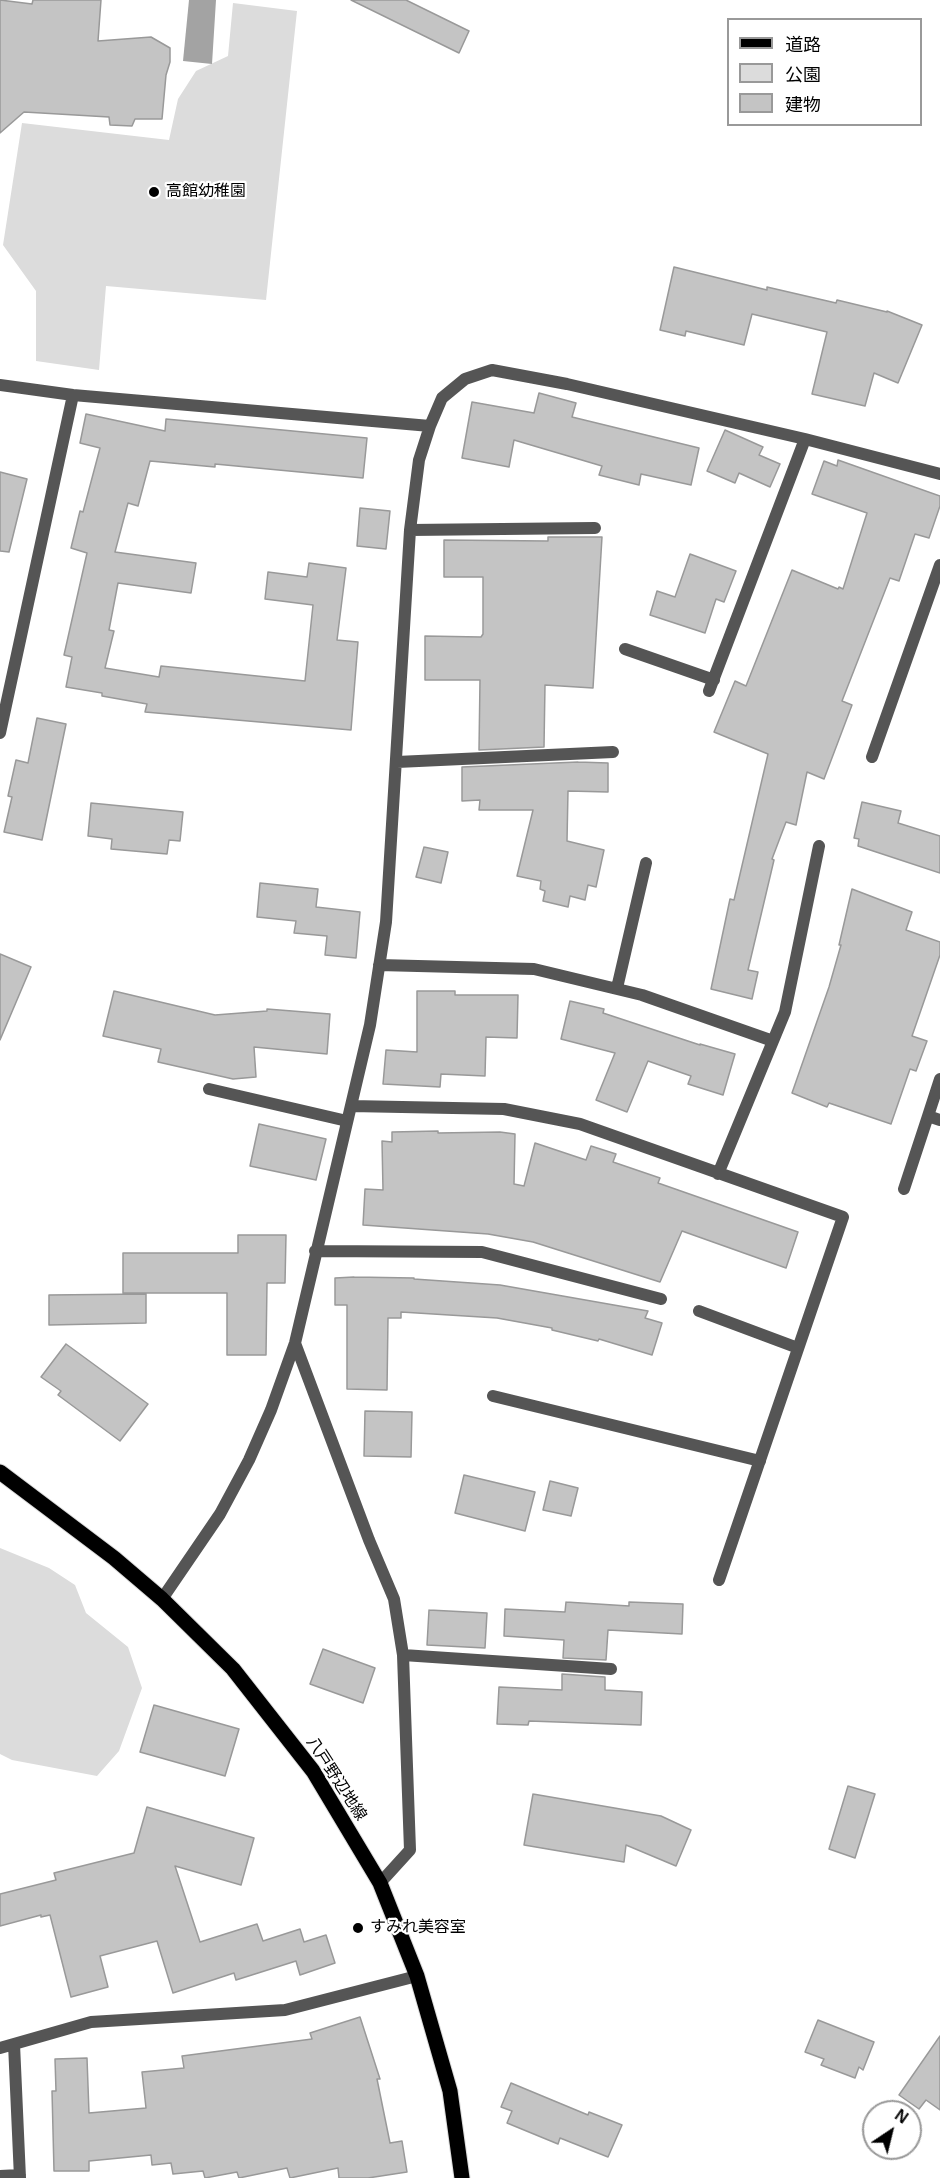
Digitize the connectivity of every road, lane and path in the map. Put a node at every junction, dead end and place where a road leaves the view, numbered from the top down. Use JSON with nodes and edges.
{"nodes":[{"id":1,"x":0,"y":385,"type":"edge"},
{"id":2,"x":73,"y":395,"type":"junction"},
{"id":3,"x":430,"y":426,"type":"junction"},
{"id":4,"x":805,"y":439,"type":"junction"},
{"id":5,"x":940,"y":474,"type":"edge"},
{"id":6,"x":595,"y":528,"type":"dead end"},
{"id":7,"x":410,"y":530,"type":"junction"},
{"id":8,"x":940,"y":565,"type":"edge"},
{"id":9,"x":624,"y":649,"type":"dead end"},
{"id":10,"x":0,"y":733,"type":"edge"},
{"id":11,"x":613,"y":752,"type":"dead end"},
{"id":12,"x":872,"y":757,"type":"dead end"},
{"id":13,"x":397,"y":762,"type":"junction"},
{"id":14,"x":819,"y":846,"type":"dead end"},
{"id":15,"x":646,"y":863,"type":"dead end"},
{"id":16,"x":379,"y":965,"type":"junction"},
{"id":17,"x":617,"y":988,"type":"junction"},
{"id":18,"x":773,"y":1041,"type":"junction"},
{"id":19,"x":940,"y":1079,"type":"edge"},
{"id":20,"x":208,"y":1089,"type":"dead end"},
{"id":21,"x":351,"y":1107,"type":"junction"},
{"id":22,"x":934,"y":1118,"type":"edge"},
{"id":23,"x":347,"y":1121,"type":"junction"},
{"id":24,"x":718,"y":1174,"type":"junction"},
{"id":25,"x":904,"y":1189,"type":"dead end"},
{"id":26,"x":315,"y":1251,"type":"junction"},
{"id":27,"x":661,"y":1299,"type":"dead end"},
{"id":28,"x":699,"y":1311,"type":"dead end"},
{"id":29,"x":295,"y":1343,"type":"junction"},
{"id":30,"x":798,"y":1348,"type":"junction"},
{"id":31,"x":493,"y":1396,"type":"dead end"},
{"id":32,"x":760,"y":1461,"type":"junction"},
{"id":33,"x":0,"y":1472,"type":"edge"},
{"id":34,"x":719,"y":1580,"type":"dead end"},
{"id":35,"x":162,"y":1599,"type":"junction"},
{"id":36,"x":403,"y":1655,"type":"junction"},
{"id":37,"x":611,"y":1669,"type":"dead end"},
{"id":38,"x":380,"y":1883,"type":"junction"},
{"id":39,"x":417,"y":1976,"type":"junction"},
{"id":40,"x":14,"y":2044,"type":"junction"},
{"id":41,"x":0,"y":2048,"type":"edge"},
{"id":42,"x":0,"y":2176,"type":"edge"},
{"id":43,"x":20,"y":2176,"type":"edge"},
{"id":44,"x":462,"y":2178,"type":"edge"}],
"edges":[{"from":1,"to":2,"type":"street"},
{"from":2,"to":3,"type":"street"},
{"from":2,"to":10,"type":"street"},
{"from":3,"to":4,"type":"street"},
{"from":3,"to":7,"type":"street"},
{"from":4,"to":5,"type":"street"},
{"from":4,"to":9,"type":"street"},
{"from":6,"to":7,"type":"street"},
{"from":7,"to":13,"type":"street"},
{"from":8,"to":12,"type":"street"},
{"from":11,"to":13,"type":"street"},
{"from":13,"to":16,"type":"street"},
{"from":14,"to":18,"type":"street"},
{"from":15,"to":17,"type":"street"},
{"from":16,"to":17,"type":"street"},
{"from":16,"to":21,"type":"street"},
{"from":17,"to":18,"type":"street"},
{"from":18,"to":24,"type":"street"},
{"from":19,"to":22,"type":"street"},
{"from":20,"to":23,"type":"street"},
{"from":21,"to":23,"type":"street"},
{"from":21,"to":24,"type":"street"},
{"from":22,"to":25,"type":"street"},
{"from":23,"to":26,"type":"street"},
{"from":24,"to":30,"type":"street"},
{"from":26,"to":27,"type":"street"},
{"from":26,"to":29,"type":"street"},
{"from":28,"to":30,"type":"street"},
{"from":29,"to":35,"type":"street"},
{"from":29,"to":36,"type":"street"},
{"from":30,"to":32,"type":"street"},
{"from":31,"to":32,"type":"street"},
{"from":32,"to":34,"type":"street"},
{"from":33,"to":35,"type":"main road","name":"八戸野辺地線"},
{"from":35,"to":38,"type":"main road","name":"八戸野辺地線"},
{"from":36,"to":37,"type":"street"},
{"from":36,"to":38,"type":"street"},
{"from":38,"to":39,"type":"main road","name":"八戸野辺地線"},
{"from":39,"to":40,"type":"street"},
{"from":39,"to":44,"type":"main road","name":"八戸野辺地線"},
{"from":40,"to":41,"type":"street"},
{"from":40,"to":43,"type":"street"},
{"from":42,"to":43,"type":"street"}]}
